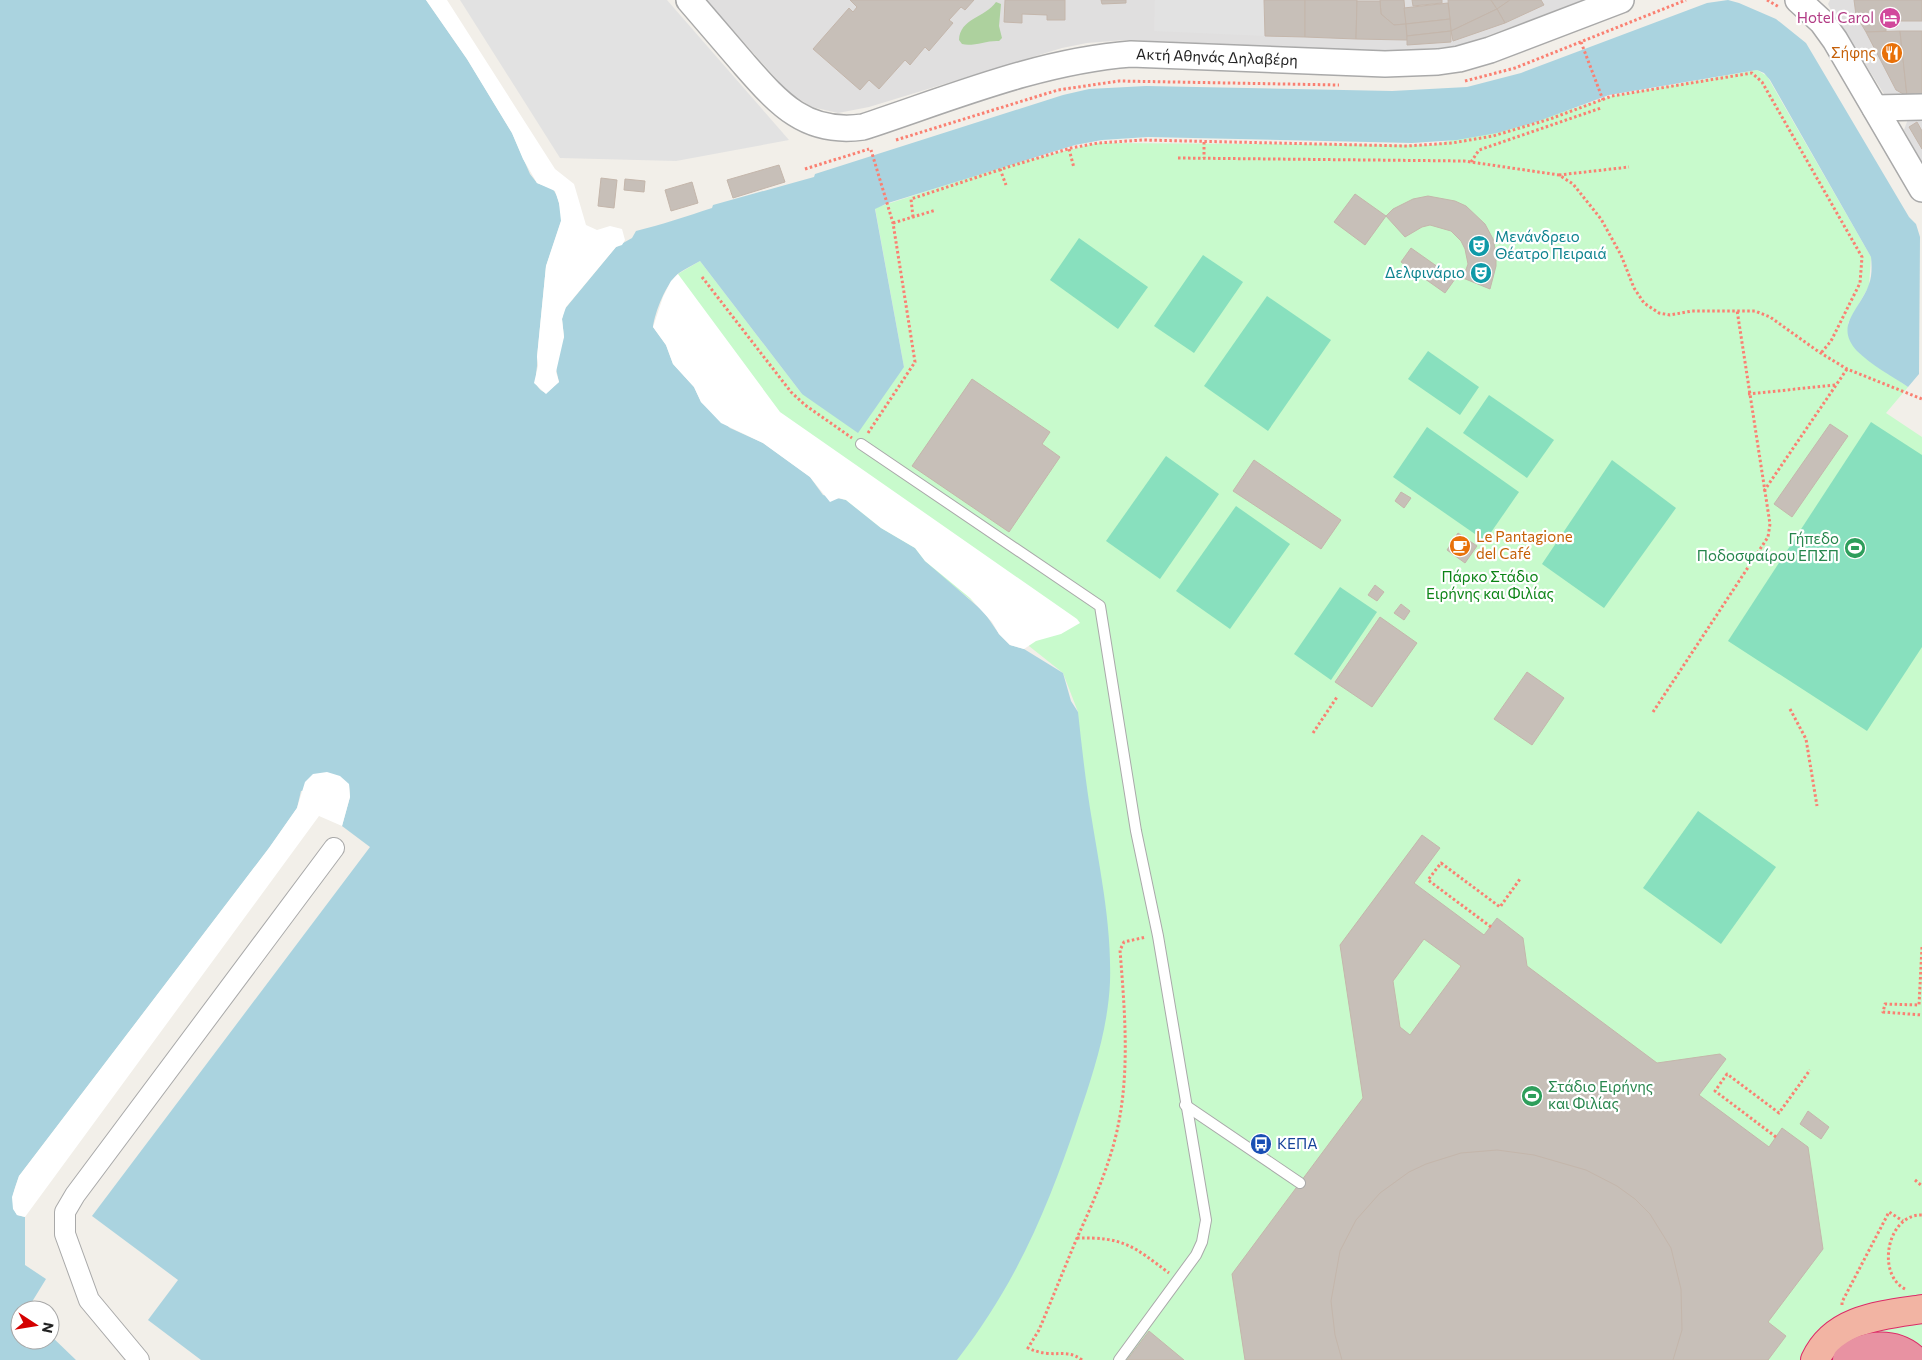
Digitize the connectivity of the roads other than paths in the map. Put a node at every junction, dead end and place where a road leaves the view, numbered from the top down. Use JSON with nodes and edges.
{"nodes":[{"id":1,"x":690,"y":0,"type":"edge"},
{"id":2,"x":1621,"y":0,"type":"edge"},
{"id":3,"x":1800,"y":0,"type":"edge"},
{"id":4,"x":1922,"y":107,"type":"edge"},
{"id":5,"x":1875,"y":108,"type":"junction"},
{"id":6,"x":1922,"y":189,"type":"edge"},
{"id":7,"x":861,"y":444,"type":"road end"},
{"id":8,"x":334,"y":848,"type":"dead end"},
{"id":9,"x":1185,"y":1105,"type":"junction"},
{"id":10,"x":1300,"y":1183,"type":"dead end"},
{"id":11,"x":1916,"y":1300,"type":"edge"},
{"id":12,"x":139,"y":1360,"type":"edge"},
{"id":13,"x":1119,"y":1360,"type":"edge"},
{"id":14,"x":1815,"y":1360,"type":"edge"},
{"id":15,"x":1847,"y":1360,"type":"edge"},
{"id":16,"x":1915,"y":1360,"type":"edge"}],
"edges":[{"from":1,"to":2,"type":"street","name":"Ακτή Αθηνάς Δηλαβέρη"},
{"from":3,"to":5,"type":"street"},
{"from":4,"to":5,"type":"street"},
{"from":5,"to":6,"type":"street"},
{"from":7,"to":9,"type":"lane"},
{"from":8,"to":12,"type":"street"},
{"from":9,"to":10,"type":"lane"},
{"from":9,"to":13,"type":"lane"},
{"from":11,"to":14,"type":"highway"},
{"from":15,"to":16,"type":"highway"}]}
